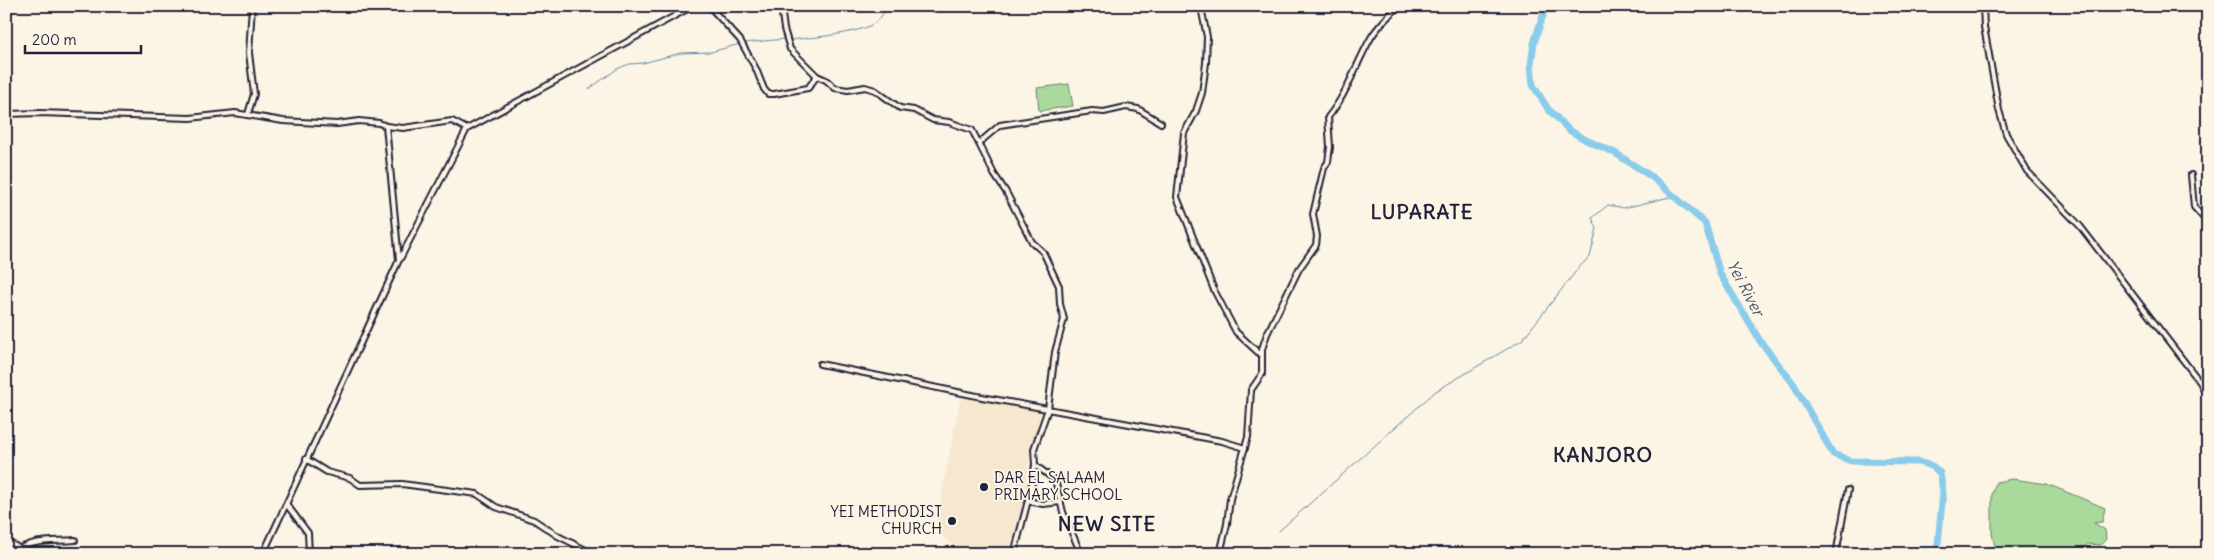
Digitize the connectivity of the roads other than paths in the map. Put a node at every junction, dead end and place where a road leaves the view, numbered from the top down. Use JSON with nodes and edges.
{"nodes":[{"id":1,"x":252,"y":6,"type":"edge"},
{"id":2,"x":693,"y":6,"type":"edge"},
{"id":3,"x":709,"y":6,"type":"edge"},
{"id":4,"x":782,"y":6,"type":"edge"},
{"id":5,"x":1203,"y":6,"type":"edge"},
{"id":6,"x":1398,"y":6,"type":"edge"},
{"id":7,"x":1983,"y":6,"type":"edge"},
{"id":8,"x":817,"y":76,"type":"junction"},
{"id":9,"x":6,"y":114,"type":"edge"},
{"id":10,"x":248,"y":114,"type":"junction"},
{"id":11,"x":1161,"y":123,"type":"dead end"},
{"id":12,"x":386,"y":126,"type":"junction"},
{"id":13,"x":467,"y":129,"type":"junction"},
{"id":14,"x":979,"y":143,"type":"junction"},
{"id":15,"x":2191,"y":175,"type":"dead end"},
{"id":16,"x":2208,"y":223,"type":"edge"},
{"id":17,"x":399,"y":260,"type":"junction"},
{"id":18,"x":1262,"y":356,"type":"junction"},
{"id":19,"x":820,"y":364,"type":"dead end"},
{"id":20,"x":2208,"y":398,"type":"edge"},
{"id":21,"x":1048,"y":409,"type":"junction"},
{"id":22,"x":1245,"y":448,"type":"junction"},
{"id":23,"x":306,"y":458,"type":"junction"},
{"id":24,"x":1035,"y":465,"type":"junction"},
{"id":25,"x":1848,"y":490,"type":"dead end"},
{"id":26,"x":1028,"y":501,"type":"junction"},
{"id":27,"x":1061,"y":502,"type":"junction"},
{"id":28,"x":286,"y":505,"type":"junction"},
{"id":29,"x":75,"y":540,"type":"dead end"},
{"id":30,"x":6,"y":541,"type":"edge"},
{"id":31,"x":19,"y":548,"type":"junction"},
{"id":32,"x":13,"y":554,"type":"edge"},
{"id":33,"x":263,"y":554,"type":"edge"},
{"id":34,"x":309,"y":554,"type":"edge"},
{"id":35,"x":594,"y":554,"type":"edge"},
{"id":36,"x":1014,"y":554,"type":"edge"},
{"id":37,"x":1081,"y":554,"type":"edge"},
{"id":38,"x":1220,"y":554,"type":"edge"},
{"id":39,"x":1836,"y":554,"type":"edge"}],
"edges":[{"from":1,"to":10,"type":"street"},
{"from":2,"to":13,"type":"street"},
{"from":3,"to":8,"type":"street"},
{"from":4,"to":8,"type":"street"},
{"from":5,"to":18,"type":"street"},
{"from":6,"to":18,"type":"street"},
{"from":7,"to":20,"type":"street"},
{"from":8,"to":14,"type":"street"},
{"from":9,"to":10,"type":"street"},
{"from":10,"to":12,"type":"street"},
{"from":11,"to":14,"type":"street"},
{"from":12,"to":13,"type":"street"},
{"from":12,"to":17,"type":"street"},
{"from":13,"to":17,"type":"street"},
{"from":14,"to":21,"type":"street"},
{"from":15,"to":16,"type":"street"},
{"from":17,"to":23,"type":"street"},
{"from":18,"to":22,"type":"street"},
{"from":19,"to":21,"type":"street"},
{"from":21,"to":22,"type":"street"},
{"from":21,"to":24,"type":"street"},
{"from":22,"to":38,"type":"street"},
{"from":23,"to":28,"type":"street"},
{"from":23,"to":35,"type":"street"},
{"from":24,"to":26,"type":"street"},
{"from":24,"to":27,"type":"street"},
{"from":25,"to":39,"type":"street"},
{"from":26,"to":27,"type":"street"},
{"from":26,"to":36,"type":"street"},
{"from":27,"to":37,"type":"street"},
{"from":28,"to":33,"type":"street"},
{"from":28,"to":34,"type":"street"},
{"from":29,"to":31,"type":"street"},
{"from":30,"to":31,"type":"street"},
{"from":31,"to":32,"type":"street"}]}
